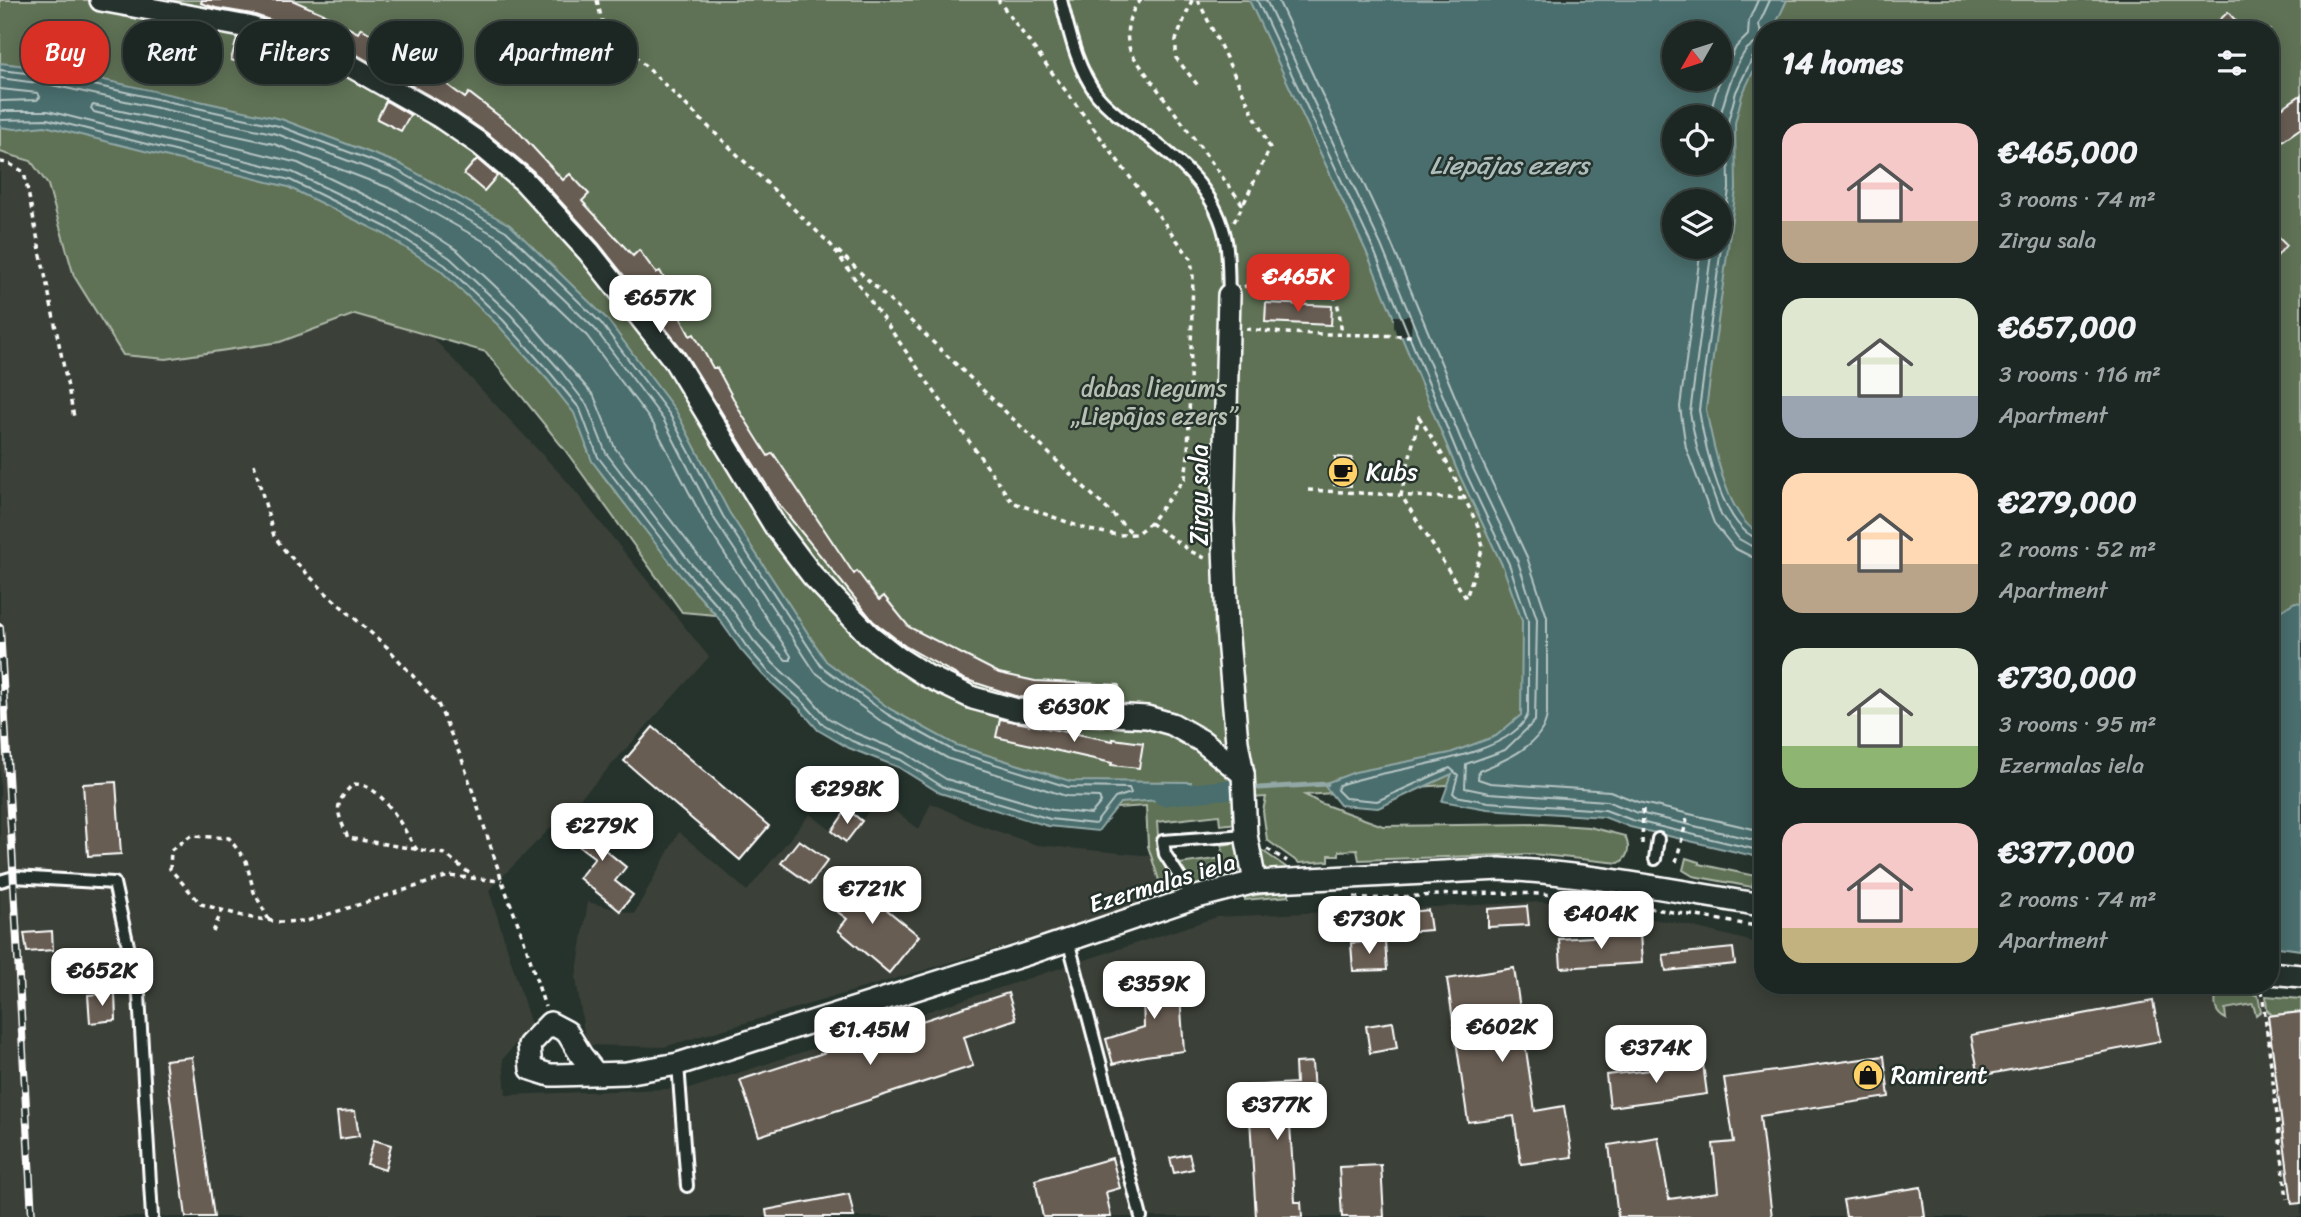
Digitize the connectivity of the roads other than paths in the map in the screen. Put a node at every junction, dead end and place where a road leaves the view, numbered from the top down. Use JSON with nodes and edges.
{"nodes":[{"id":1,"x":101,"y":0,"type":"edge"},
{"id":2,"x":1061,"y":0,"type":"edge"},
{"id":3,"x":1229,"y":295,"type":"joint"},
{"id":4,"x":1242,"y":774,"type":"junction"},
{"id":5,"x":1246,"y":835,"type":"junction"},
{"id":6,"x":1658,"y":839,"type":"dead end"},
{"id":7,"x":1655,"y":859,"type":"dead end"},
{"id":8,"x":0,"y":880,"type":"edge"},
{"id":9,"x":1255,"y":882,"type":"junction"},
{"id":10,"x":1193,"y":898,"type":"junction"},
{"id":11,"x":1754,"y":904,"type":"edge"},
{"id":12,"x":1068,"y":940,"type":"junction"},
{"id":13,"x":2301,"y":976,"type":"edge"},
{"id":14,"x":2279,"y":979,"type":"edge"},
{"id":15,"x":678,"y":1064,"type":"junction"},
{"id":16,"x":596,"y":1074,"type":"junction"},
{"id":17,"x":688,"y":1186,"type":"dead end"},
{"id":18,"x":152,"y":1217,"type":"edge"},
{"id":19,"x":1141,"y":1217,"type":"edge"}],
"edges":[{"from":1,"to":4,"type":"street"},
{"from":2,"to":3,"type":"lane","name":"Zirgu sala"},
{"from":3,"to":4,"type":"street","name":"Zirgu sala"},
{"from":4,"to":5,"type":"street","name":"Zirgu sala"},
{"from":5,"to":9,"type":"street","name":"Zirgu sala"},
{"from":5,"to":10,"type":"lane"},
{"from":6,"to":7,"type":"lane"},
{"from":8,"to":18,"type":"lane"},
{"from":9,"to":10,"type":"street","name":"Ezermalas iela"},
{"from":9,"to":11,"type":"street","name":"Ezermalas iela"},
{"from":10,"to":12,"type":"street","name":"Ezermalas iela"},
{"from":12,"to":15,"type":"street","name":"Ezermalas iela"},
{"from":12,"to":19,"type":"lane"},
{"from":13,"to":14,"type":"street"},
{"from":15,"to":16,"type":"street","name":"Ezermalas iela"},
{"from":15,"to":17,"type":"lane"},
{"from":16,"to":16,"type":"street","name":"Ezermalas iela"}]}
